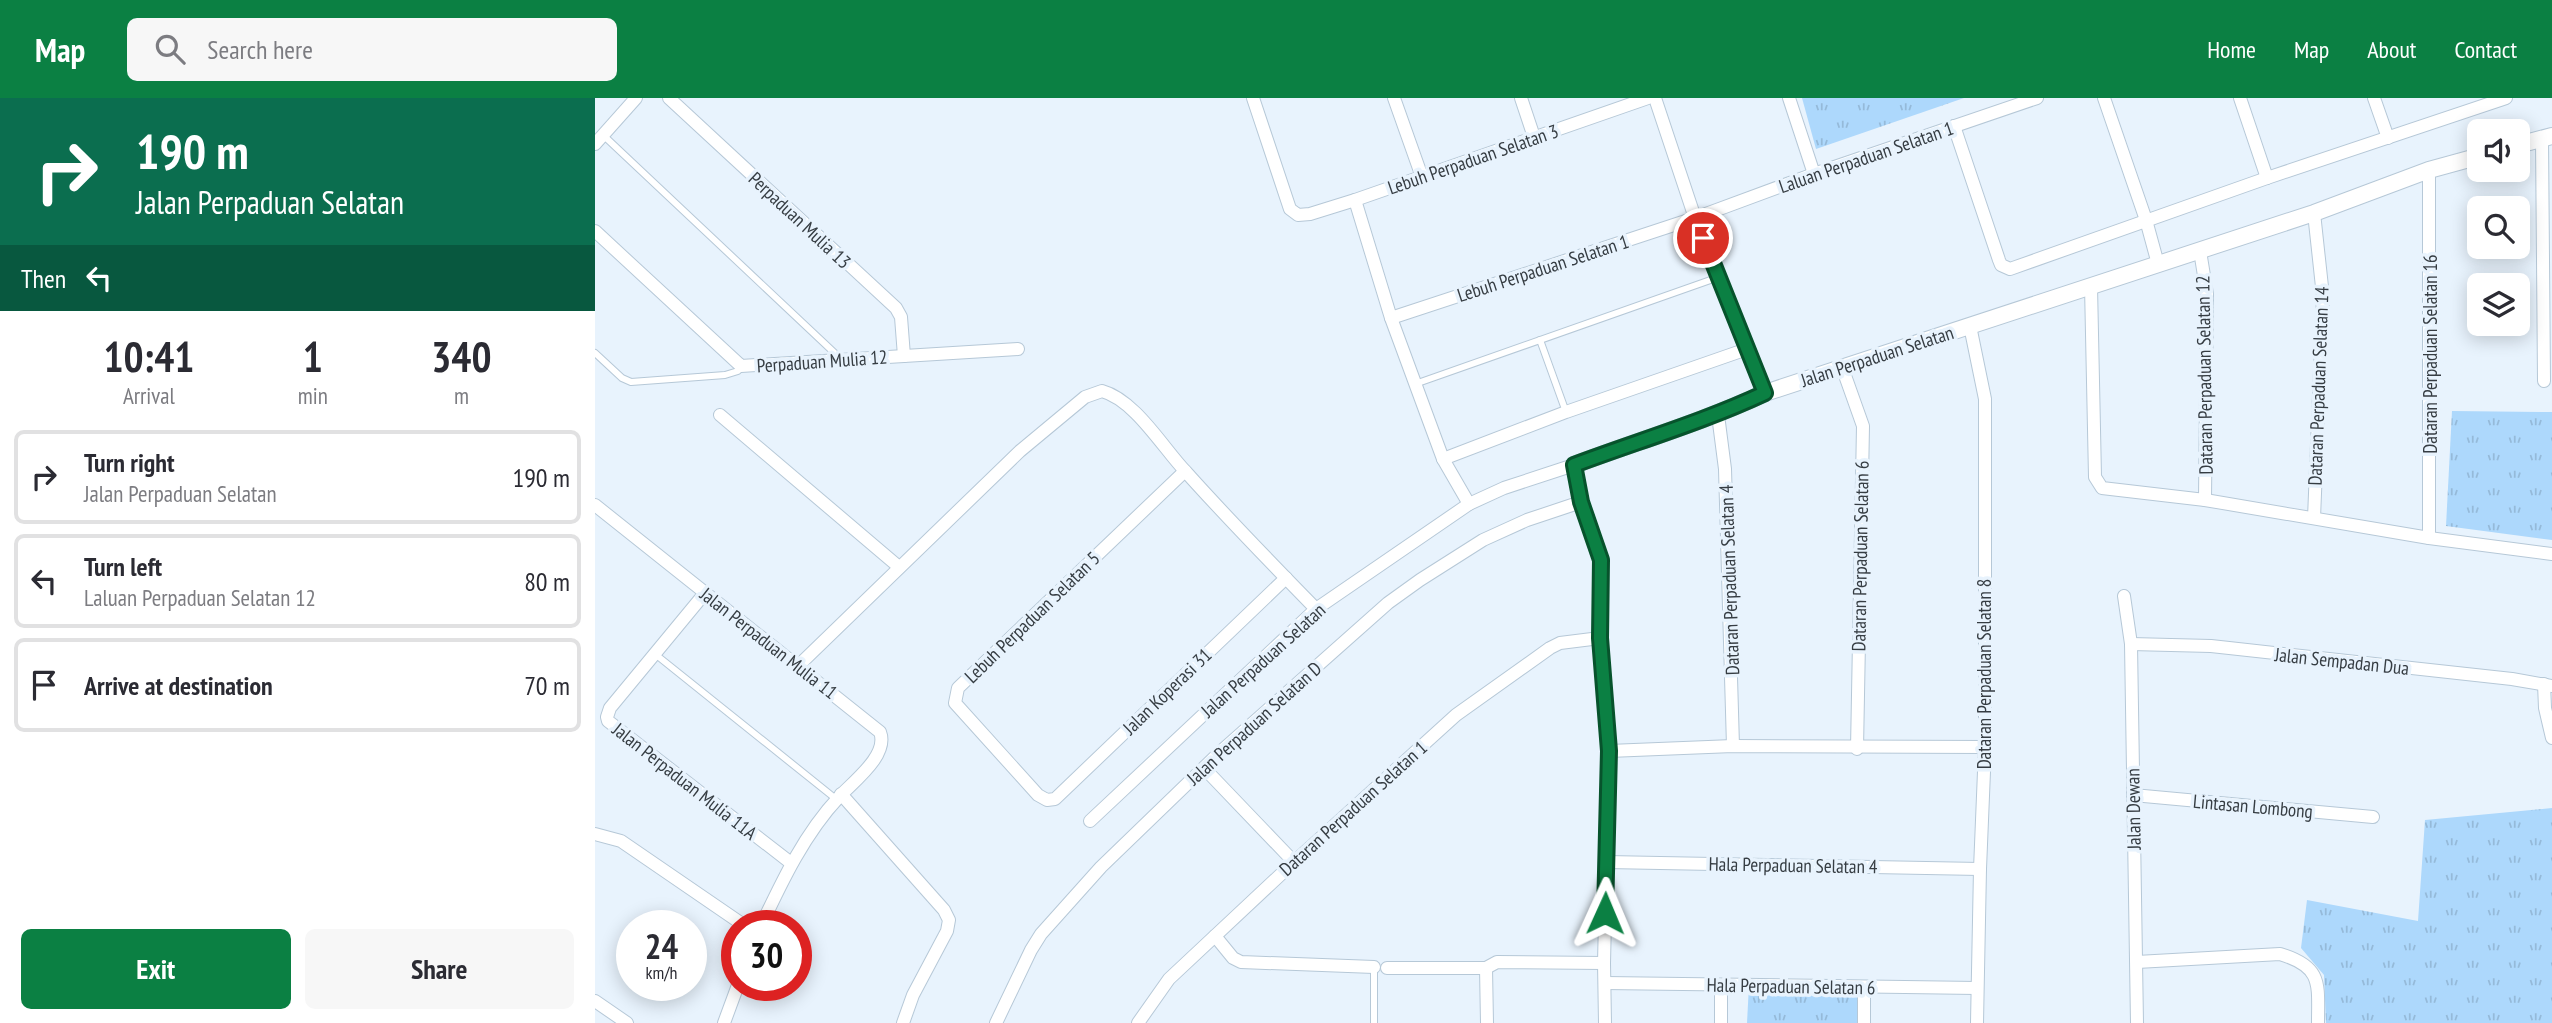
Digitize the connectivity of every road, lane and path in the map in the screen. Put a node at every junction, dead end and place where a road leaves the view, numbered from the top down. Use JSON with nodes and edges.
{"nodes":[{"id":1,"x":636,"y":98,"type":"edge"},
{"id":2,"x":669,"y":98,"type":"edge"},
{"id":3,"x":1253,"y":98,"type":"edge"},
{"id":4,"x":1394,"y":98,"type":"edge"},
{"id":5,"x":1521,"y":98,"type":"edge"},
{"id":6,"x":1648,"y":98,"type":"edge"},
{"id":7,"x":1655,"y":98,"type":"edge"},
{"id":8,"x":1789,"y":98,"type":"edge"},
{"id":9,"x":2037,"y":98,"type":"edge"},
{"id":10,"x":2104,"y":98,"type":"edge"},
{"id":11,"x":2240,"y":98,"type":"edge"},
{"id":12,"x":2374,"y":98,"type":"edge"},
{"id":13,"x":2505,"y":98,"type":"edge"},
{"id":14,"x":1954,"y":126,"type":"junction"},
{"id":15,"x":1534,"y":137,"type":"junction"},
{"id":16,"x":2547,"y":137,"type":"edge"},
{"id":17,"x":2388,"y":138,"type":"junction"},
{"id":18,"x":599,"y":139,"type":"edge"},
{"id":19,"x":2530,"y":142,"type":"edge"},
{"id":20,"x":2467,"y":160,"type":"edge"},
{"id":21,"x":2428,"y":170,"type":"junction"},
{"id":22,"x":1814,"y":174,"type":"junction"},
{"id":23,"x":1422,"y":177,"type":"junction"},
{"id":24,"x":2267,"y":178,"type":"junction"},
{"id":25,"x":1355,"y":200,"type":"junction"},
{"id":26,"x":2314,"y":214,"type":"junction"},
{"id":27,"x":1695,"y":218,"type":"junction"},
{"id":28,"x":2146,"y":220,"type":"junction"},
{"id":29,"x":595,"y":231,"type":"edge"},
{"id":30,"x":2200,"y":251,"type":"junction"},
{"id":31,"x":2158,"y":264,"type":"junction"},
{"id":32,"x":1720,"y":277,"type":"junction"},
{"id":33,"x":2091,"y":286,"type":"junction"},
{"id":34,"x":1391,"y":318,"type":"junction"},
{"id":35,"x":1970,"y":326,"type":"junction"},
{"id":36,"x":1540,"y":340,"type":"junction"},
{"id":37,"x":1018,"y":349,"type":"dead end"},
{"id":38,"x":1747,"y":349,"type":"junction"},
{"id":39,"x":595,"y":353,"type":"edge"},
{"id":40,"x":904,"y":356,"type":"junction"},
{"id":41,"x":842,"y":359,"type":"junction"},
{"id":42,"x":741,"y":366,"type":"junction"},
{"id":43,"x":1842,"y":368,"type":"junction"},
{"id":44,"x":2545,"y":381,"type":"dead end"},
{"id":45,"x":1415,"y":384,"type":"junction"},
{"id":46,"x":1765,"y":393,"type":"junction"},
{"id":47,"x":1566,"y":412,"type":"junction"},
{"id":48,"x":720,"y":415,"type":"dead end"},
{"id":49,"x":1718,"y":415,"type":"junction"},
{"id":50,"x":1443,"y":459,"type":"junction"},
{"id":51,"x":1574,"y":465,"type":"junction"},
{"id":52,"x":1185,"y":471,"type":"junction"},
{"id":53,"x":2205,"y":500,"type":"junction"},
{"id":54,"x":1581,"y":502,"type":"junction"},
{"id":55,"x":1469,"y":504,"type":"junction"},
{"id":56,"x":595,"y":505,"type":"edge"},
{"id":57,"x":2314,"y":518,"type":"junction"},
{"id":58,"x":2429,"y":538,"type":"junction"},
{"id":59,"x":2552,"y":554,"type":"edge"},
{"id":60,"x":899,"y":568,"type":"junction"},
{"id":61,"x":1286,"y":578,"type":"junction"},
{"id":62,"x":705,"y":593,"type":"junction"},
{"id":63,"x":2124,"y":596,"type":"dead end"},
{"id":64,"x":1316,"y":609,"type":"junction"},
{"id":65,"x":1600,"y":638,"type":"junction"},
{"id":66,"x":2131,"y":644,"type":"junction"},
{"id":67,"x":655,"y":654,"type":"junction"},
{"id":68,"x":798,"y":666,"type":"junction"},
{"id":69,"x":2548,"y":685,"type":"edge"},
{"id":70,"x":2552,"y":738,"type":"edge"},
{"id":71,"x":1733,"y":746,"type":"junction"},
{"id":72,"x":1985,"y":747,"type":"junction"},
{"id":73,"x":1857,"y":748,"type":"junction"},
{"id":74,"x":1609,"y":751,"type":"junction"},
{"id":75,"x":1204,"y":768,"type":"junction"},
{"id":76,"x":2133,"y":795,"type":"junction"},
{"id":77,"x":839,"y":797,"type":"junction"},
{"id":78,"x":1047,"y":800,"type":"joint"},
{"id":79,"x":2372,"y":817,"type":"dead end"},
{"id":80,"x":1090,"y":821,"type":"dead end"},
{"id":81,"x":595,"y":834,"type":"edge"},
{"id":82,"x":1294,"y":862,"type":"junction"},
{"id":83,"x":1607,"y":862,"type":"junction"},
{"id":84,"x":791,"y":863,"type":"junction"},
{"id":85,"x":1980,"y":869,"type":"junction"},
{"id":86,"x":722,"y":910,"type":"edge"},
{"id":87,"x":769,"y":910,"type":"edge"},
{"id":88,"x":1215,"y":936,"type":"junction"},
{"id":89,"x":2137,"y":962,"type":"junction"},
{"id":90,"x":1604,"y":963,"type":"junction"},
{"id":91,"x":1381,"y":968,"type":"junction"},
{"id":92,"x":1486,"y":968,"type":"junction"},
{"id":93,"x":1605,"y":983,"type":"junction"},
{"id":94,"x":1721,"y":985,"type":"junction"},
{"id":95,"x":1864,"y":987,"type":"junction"},
{"id":96,"x":1977,"y":988,"type":"junction"},
{"id":97,"x":595,"y":1001,"type":"edge"},
{"id":98,"x":734,"y":1001,"type":"edge"},
{"id":99,"x":728,"y":1022,"type":"edge"},
{"id":100,"x":627,"y":1023,"type":"edge"},
{"id":101,"x":903,"y":1023,"type":"edge"},
{"id":102,"x":996,"y":1023,"type":"edge"},
{"id":103,"x":1138,"y":1023,"type":"edge"},
{"id":104,"x":1374,"y":1023,"type":"edge"},
{"id":105,"x":1487,"y":1023,"type":"edge"},
{"id":106,"x":1605,"y":1023,"type":"edge"},
{"id":107,"x":1721,"y":1023,"type":"edge"},
{"id":108,"x":1864,"y":1023,"type":"edge"},
{"id":109,"x":1977,"y":1023,"type":"edge"},
{"id":110,"x":2137,"y":1023,"type":"edge"},
{"id":111,"x":2318,"y":1023,"type":"edge"}],
"edges":[{"from":1,"to":18,"type":"street"},
{"from":2,"to":40,"type":"street","name":"Perpaduan Mulia 13"},
{"from":3,"to":25,"type":"street","name":"Lebuh Perpaduan Selatan 3"},
{"from":4,"to":23,"type":"street"},
{"from":5,"to":15,"type":"street"},
{"from":6,"to":15,"type":"street","name":"Lebuh Perpaduan Selatan 3"},
{"from":7,"to":27,"type":"street"},
{"from":8,"to":22,"type":"street"},
{"from":9,"to":14,"type":"street","name":"Laluan Perpaduan Selatan 1"},
{"from":10,"to":28,"type":"street"},
{"from":11,"to":24,"type":"street"},
{"from":12,"to":17,"type":"street"},
{"from":13,"to":17,"type":"street"},
{"from":14,"to":22,"type":"street","name":"Laluan Perpaduan Selatan 1"},
{"from":14,"to":28,"type":"street"},
{"from":15,"to":23,"type":"street","name":"Lebuh Perpaduan Selatan 3"},
{"from":16,"to":19,"type":"street"},
{"from":16,"to":44,"type":"street"},
{"from":17,"to":24,"type":"street"},
{"from":18,"to":41,"type":"lane"},
{"from":20,"to":21,"type":"street","name":"Jalan Perpaduan Selatan"},
{"from":21,"to":26,"type":"street","name":"Jalan Perpaduan Selatan"},
{"from":21,"to":58,"type":"street","name":"Dataran Perpaduan Selatan 16"},
{"from":22,"to":27,"type":"street","name":"Laluan Perpaduan Selatan 1"},
{"from":23,"to":25,"type":"street","name":"Lebuh Perpaduan Selatan 3"},
{"from":24,"to":28,"type":"street"},
{"from":25,"to":34,"type":"street"},
{"from":26,"to":30,"type":"street","name":"Jalan Perpaduan Selatan"},
{"from":26,"to":57,"type":"street","name":"Dataran Perpaduan Selatan 14"},
{"from":27,"to":32,"type":"street"},
{"from":27,"to":34,"type":"street","name":"Lebuh Perpaduan Selatan 1"},
{"from":28,"to":31,"type":"street"},
{"from":29,"to":42,"type":"street","name":"Perpaduan Mulia 12"},
{"from":30,"to":31,"type":"street","name":"Jalan Perpaduan Selatan"},
{"from":30,"to":53,"type":"street","name":"Dataran Perpaduan Selatan 12"},
{"from":31,"to":33,"type":"street","name":"Jalan Perpaduan Selatan"},
{"from":32,"to":36,"type":"lane"},
{"from":32,"to":38,"type":"street"},
{"from":33,"to":35,"type":"street","name":"Jalan Perpaduan Selatan"},
{"from":33,"to":53,"type":"street"},
{"from":34,"to":45,"type":"street"},
{"from":35,"to":43,"type":"street","name":"Jalan Perpaduan Selatan"},
{"from":35,"to":72,"type":"street","name":"Dataran Perpaduan Selatan 8"},
{"from":36,"to":45,"type":"lane"},
{"from":36,"to":47,"type":"lane"},
{"from":37,"to":40,"type":"street","name":"Perpaduan Mulia 12"},
{"from":38,"to":46,"type":"street"},
{"from":38,"to":47,"type":"street"},
{"from":39,"to":42,"type":"lane"},
{"from":40,"to":41,"type":"street","name":"Perpaduan Mulia 12"},
{"from":41,"to":42,"type":"street","name":"Perpaduan Mulia 12"},
{"from":43,"to":46,"type":"street","name":"Jalan Perpaduan Selatan"},
{"from":43,"to":73,"type":"street","name":"Dataran Perpaduan Selatan 6"},
{"from":45,"to":50,"type":"street"},
{"from":46,"to":49,"type":"street","name":"Jalan Perpaduan Selatan"},
{"from":47,"to":50,"type":"street"},
{"from":48,"to":60,"type":"street"},
{"from":49,"to":51,"type":"street","name":"Jalan Perpaduan Selatan"},
{"from":49,"to":71,"type":"street","name":"Dataran Perpaduan Selatan 4"},
{"from":50,"to":55,"type":"street"},
{"from":51,"to":54,"type":"street"},
{"from":51,"to":55,"type":"street","name":"Jalan Perpaduan Selatan"},
{"from":52,"to":60,"type":"street"},
{"from":52,"to":61,"type":"street"},
{"from":52,"to":78,"type":"street","name":"Lebuh Perpaduan Selatan 5"},
{"from":53,"to":57,"type":"street"},
{"from":54,"to":65,"type":"street"},
{"from":54,"to":75,"type":"street","name":"Jalan Perpaduan Selatan D"},
{"from":55,"to":64,"type":"street","name":"Jalan Perpaduan Selatan"},
{"from":56,"to":62,"type":"street","name":"Jalan Perpaduan Mulia 11"},
{"from":57,"to":58,"type":"street"},
{"from":58,"to":59,"type":"street"},
{"from":60,"to":68,"type":"street"},
{"from":61,"to":64,"type":"street"},
{"from":61,"to":78,"type":"street","name":"Jalan Koperasi 31"},
{"from":62,"to":67,"type":"street","name":"Jalan Perpaduan Mulia 11A"},
{"from":62,"to":68,"type":"street","name":"Jalan Perpaduan Mulia 11"},
{"from":63,"to":66,"type":"street","name":"Jalan Dewan"},
{"from":64,"to":80,"type":"street","name":"Jalan Perpaduan Selatan"},
{"from":65,"to":74,"type":"street"},
{"from":65,"to":82,"type":"street","name":"Dataran Perpaduan Selatan 1"},
{"from":66,"to":69,"type":"street","name":"Jalan Sempadan Dua"},
{"from":66,"to":76,"type":"street","name":"Jalan Dewan"},
{"from":67,"to":77,"type":"lane"},
{"from":67,"to":84,"type":"street","name":"Jalan Perpaduan Mulia 11A"},
{"from":68,"to":77,"type":"street","name":"Jalan Perpaduan Mulia 11"},
{"from":69,"to":70,"type":"street"},
{"from":71,"to":73,"type":"street"},
{"from":71,"to":74,"type":"street"},
{"from":72,"to":73,"type":"street"},
{"from":72,"to":85,"type":"street","name":"Dataran Perpaduan Selatan 8"},
{"from":74,"to":83,"type":"street"},
{"from":75,"to":82,"type":"street"},
{"from":75,"to":102,"type":"street","name":"Jalan Perpaduan Selatan D"},
{"from":76,"to":79,"type":"street","name":"Lintasan Lombong"},
{"from":76,"to":89,"type":"street","name":"Jalan Dewan"},
{"from":77,"to":84,"type":"street"},
{"from":77,"to":101,"type":"street"},
{"from":81,"to":86,"type":"street"},
{"from":82,"to":88,"type":"street","name":"Dataran Perpaduan Selatan 1"},
{"from":83,"to":85,"type":"street","name":"Hala Perpaduan Selatan 4"},
{"from":83,"to":90,"type":"street"},
{"from":84,"to":87,"type":"street"},
{"from":85,"to":96,"type":"street","name":"Dataran Perpaduan Selatan 8"},
{"from":88,"to":91,"type":"street"},
{"from":88,"to":103,"type":"street","name":"Dataran Perpaduan Selatan 1"},
{"from":89,"to":110,"type":"street","name":"Jalan Dewan"},
{"from":89,"to":111,"type":"street"},
{"from":90,"to":92,"type":"street"},
{"from":90,"to":93,"type":"street"},
{"from":91,"to":92,"type":"street"},
{"from":91,"to":104,"type":"lane"},
{"from":92,"to":105,"type":"street"},
{"from":93,"to":94,"type":"street","name":"Hala Perpaduan Selatan 6"},
{"from":93,"to":106,"type":"street"},
{"from":94,"to":95,"type":"street","name":"Hala Perpaduan Selatan 6"},
{"from":94,"to":107,"type":"street"},
{"from":95,"to":96,"type":"street","name":"Hala Perpaduan Selatan 6"},
{"from":95,"to":108,"type":"street"},
{"from":96,"to":109,"type":"street","name":"Dataran Perpaduan Selatan 8"},
{"from":97,"to":100,"type":"street"},
{"from":98,"to":99,"type":"street"}]}
